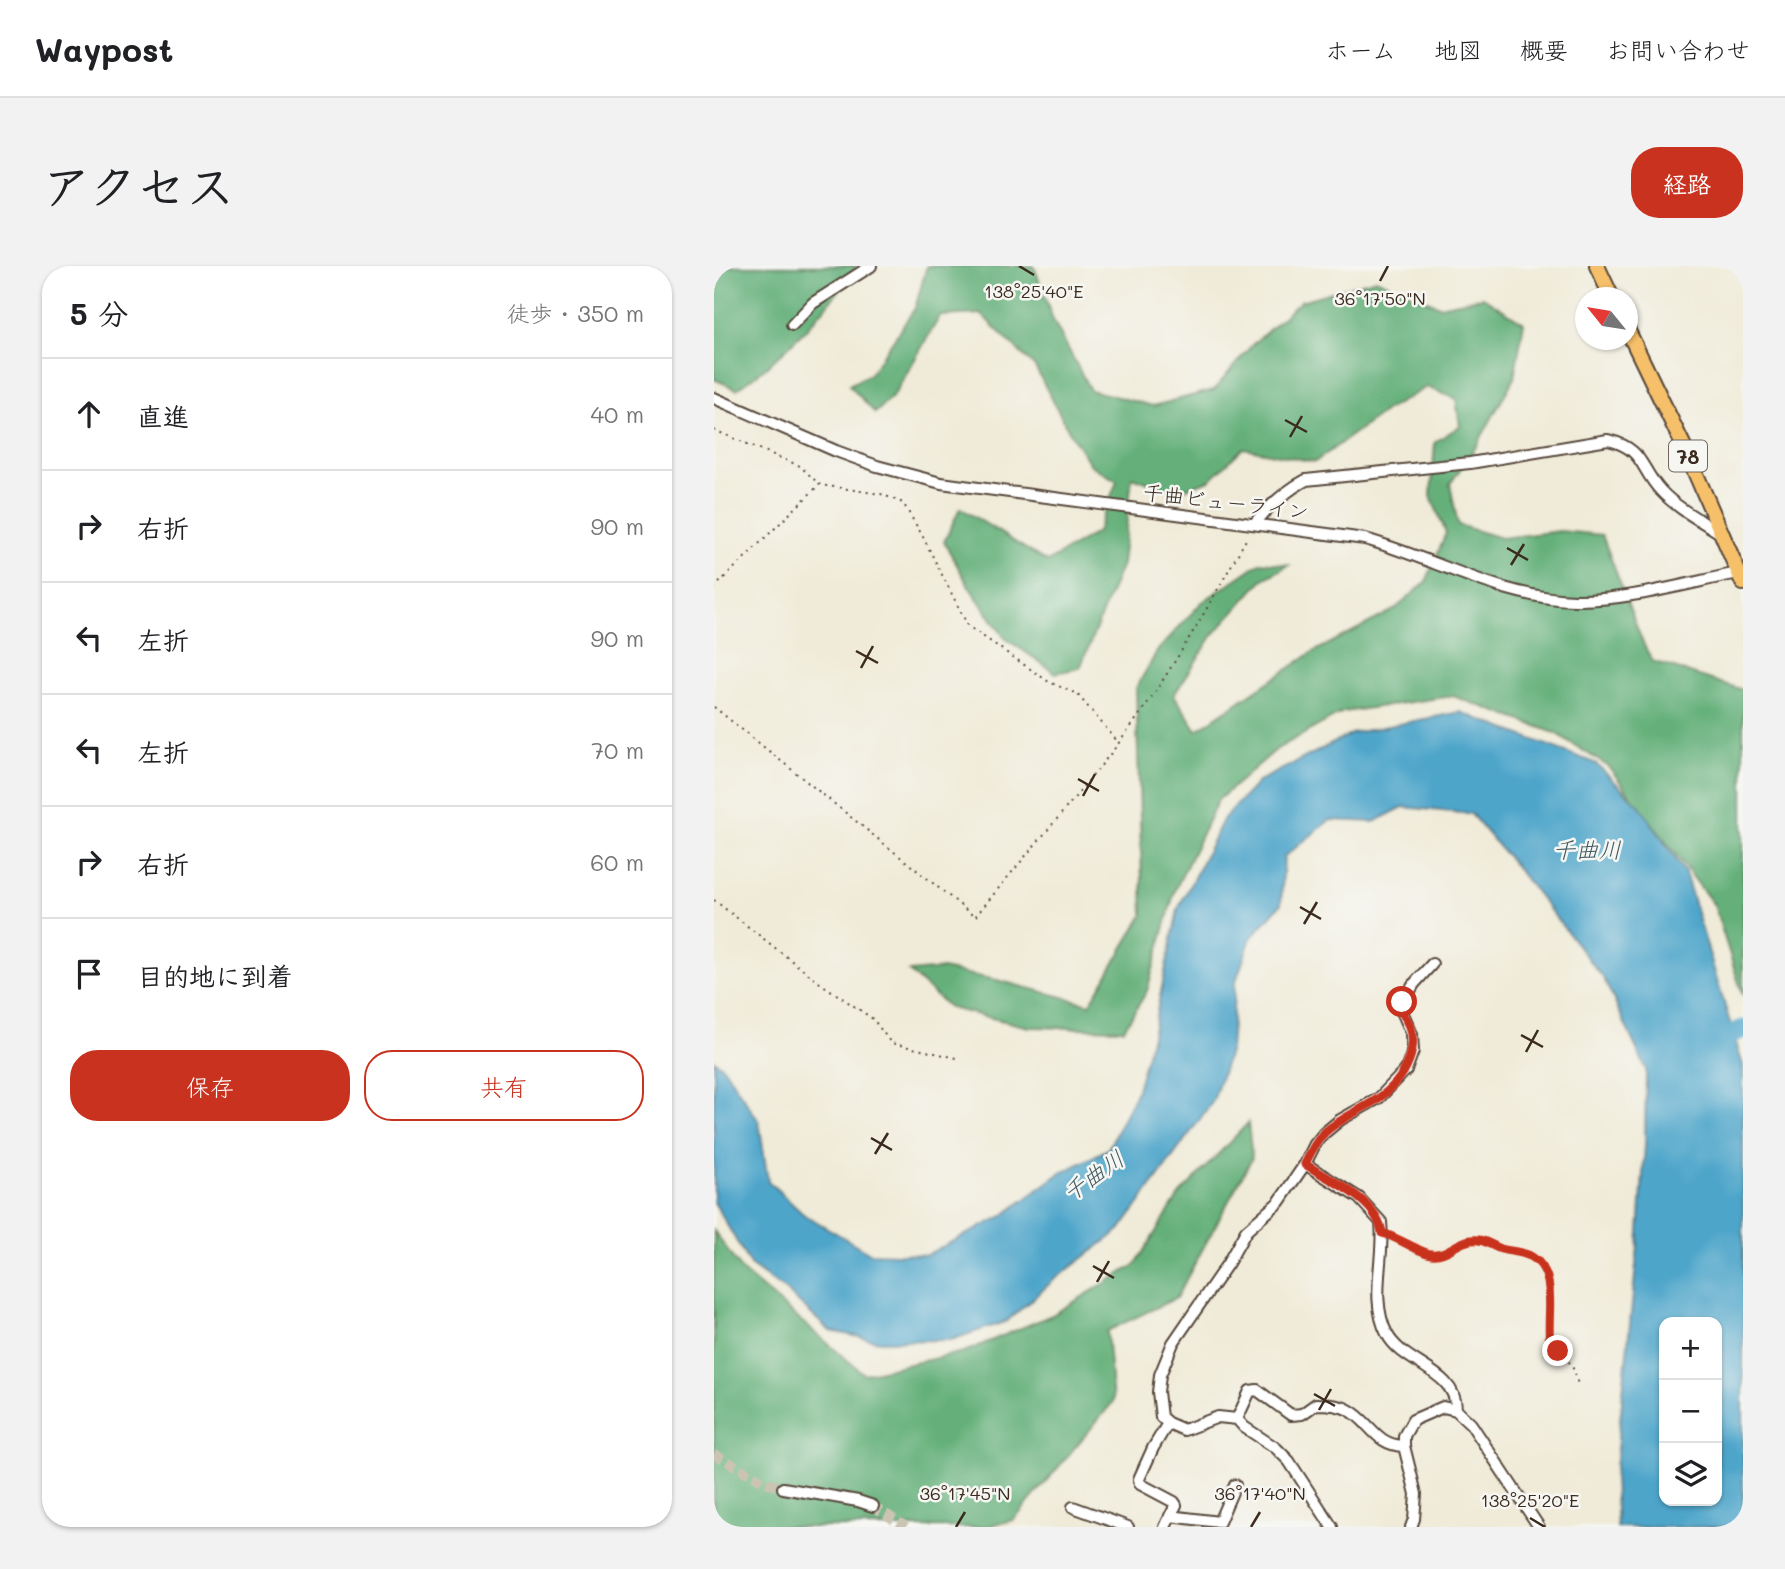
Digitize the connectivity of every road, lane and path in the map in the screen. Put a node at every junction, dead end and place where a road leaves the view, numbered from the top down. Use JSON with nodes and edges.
{"nodes":[{"id":1,"x":872,"y":266,"type":"edge"},
{"id":2,"x":1597,"y":266,"type":"edge"},
{"id":3,"x":1607,"y":287,"type":"edge"},
{"id":4,"x":792,"y":325,"type":"dead end"},
{"id":5,"x":1637,"y":350,"type":"edge"},
{"id":6,"x":714,"y":398,"type":"edge"},
{"id":7,"x":714,"y":430,"type":"edge"},
{"id":8,"x":820,"y":485,"type":"junction"},
{"id":9,"x":1254,"y":524,"type":"junction"},
{"id":10,"x":1720,"y":533,"type":"junction"},
{"id":11,"x":1741,"y":576,"type":"edge"},
{"id":12,"x":714,"y":588,"type":"edge"},
{"id":13,"x":714,"y":707,"type":"edge"},
{"id":14,"x":1119,"y":743,"type":"junction"},
{"id":15,"x":714,"y":900,"type":"edge"},
{"id":16,"x":1432,"y":964,"type":"dead end"},
{"id":17,"x":957,"y":1058,"type":"dead end"},
{"id":18,"x":1305,"y":1164,"type":"junction"},
{"id":19,"x":1382,"y":1233,"type":"junction"},
{"id":20,"x":1578,"y":1386,"type":"dead end"},
{"id":21,"x":1455,"y":1410,"type":"junction"},
{"id":22,"x":1237,"y":1419,"type":"junction"},
{"id":23,"x":1168,"y":1423,"type":"junction"},
{"id":24,"x":1404,"y":1446,"type":"junction"},
{"id":25,"x":1235,"y":1485,"type":"dead end"},
{"id":26,"x":783,"y":1489,"type":"tunnel mouth"},
{"id":27,"x":873,"y":1506,"type":"tunnel mouth"},
{"id":28,"x":1073,"y":1507,"type":"dead end"},
{"id":29,"x":1170,"y":1516,"type":"junction"},
{"id":30,"x":1128,"y":1527,"type":"edge"},
{"id":31,"x":1165,"y":1527,"type":"edge"},
{"id":32,"x":1332,"y":1527,"type":"edge"},
{"id":33,"x":1411,"y":1527,"type":"edge"},
{"id":34,"x":1539,"y":1527,"type":"edge"}],
"edges":[{"from":1,"to":4,"type":"street"},
{"from":2,"to":3,"type":"main road"},
{"from":5,"to":10,"type":"main road","number":"78"},
{"from":6,"to":9,"type":"street","name":"千曲ビューライン"},
{"from":7,"to":8,"type":"path"},
{"from":8,"to":12,"type":"path"},
{"from":8,"to":14,"type":"path"},
{"from":9,"to":10,"type":"street"},
{"from":9,"to":11,"type":"street","name":"千曲ビューライン"},
{"from":9,"to":14,"type":"path"},
{"from":10,"to":11,"type":"main road","number":"78"},
{"from":13,"to":14,"type":"path"},
{"from":15,"to":17,"type":"path"},
{"from":16,"to":18,"type":"street"},
{"from":18,"to":19,"type":"street"},
{"from":18,"to":23,"type":"street"},
{"from":19,"to":20,"type":"path"},
{"from":19,"to":21,"type":"street"},
{"from":21,"to":24,"type":"street"},
{"from":21,"to":34,"type":"street"},
{"from":22,"to":23,"type":"street"},
{"from":22,"to":24,"type":"street"},
{"from":22,"to":32,"type":"street"},
{"from":23,"to":29,"type":"street"},
{"from":24,"to":33,"type":"street"},
{"from":25,"to":29,"type":"street"},
{"from":26,"to":27,"type":"street"},
{"from":28,"to":30,"type":"street"},
{"from":29,"to":31,"type":"street"}]}
